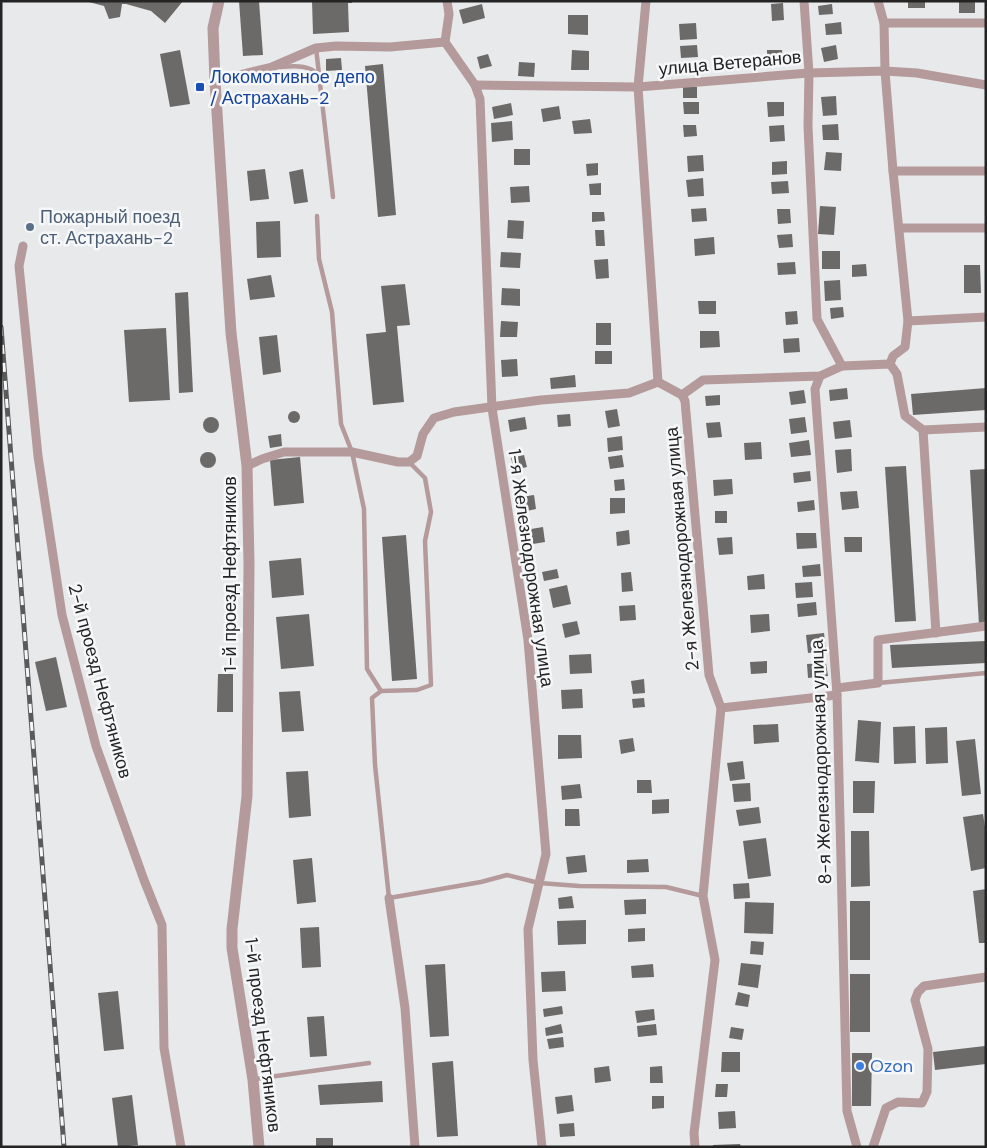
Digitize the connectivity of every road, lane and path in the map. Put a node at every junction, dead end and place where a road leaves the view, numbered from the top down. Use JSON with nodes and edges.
{"nodes":[{"id":1,"x":219,"y":1,"type":"edge"},
{"id":2,"x":447,"y":1,"type":"edge"},
{"id":3,"x":646,"y":1,"type":"edge"},
{"id":4,"x":804,"y":1,"type":"edge"},
{"id":5,"x":878,"y":1,"type":"edge"},
{"id":6,"x":884,"y":23,"type":"junction"},
{"id":7,"x":986,"y":24,"type":"edge"},
{"id":8,"x":445,"y":42,"type":"junction"},
{"id":9,"x":316,"y":48,"type":"junction"},
{"id":10,"x":272,"y":67,"type":"junction"},
{"id":11,"x":885,"y":71,"type":"junction"},
{"id":12,"x":809,"y":73,"type":"junction"},
{"id":13,"x":319,"y":74,"type":"junction"},
{"id":14,"x":215,"y":81,"type":"junction"},
{"id":15,"x":475,"y":85,"type":"junction"},
{"id":16,"x":986,"y":85,"type":"edge"},
{"id":17,"x":638,"y":88,"type":"junction"},
{"id":18,"x":894,"y":171,"type":"junction"},
{"id":19,"x":986,"y":171,"type":"edge"},
{"id":20,"x":334,"y":196,"type":"dead end"},
{"id":21,"x":317,"y":216,"type":"dead end"},
{"id":22,"x":899,"y":228,"type":"junction"},
{"id":23,"x":986,"y":228,"type":"edge"},
{"id":24,"x":24,"y":246,"type":"dead end"},
{"id":25,"x":986,"y":318,"type":"edge"},
{"id":26,"x":908,"y":321,"type":"junction"},
{"id":27,"x":890,"y":364,"type":"junction"},
{"id":28,"x":842,"y":366,"type":"junction"},
{"id":29,"x":820,"y":376,"type":"junction"},
{"id":30,"x":658,"y":382,"type":"junction"},
{"id":31,"x":682,"y":394,"type":"junction"},
{"id":32,"x":492,"y":408,"type":"junction"},
{"id":33,"x":986,"y":427,"type":"edge"},
{"id":34,"x":923,"y":430,"type":"junction"},
{"id":35,"x":352,"y":452,"type":"junction"},
{"id":36,"x":409,"y":462,"type":"junction"},
{"id":37,"x":247,"y":466,"type":"junction"},
{"id":38,"x":986,"y":626,"type":"edge"},
{"id":39,"x":936,"y":632,"type":"junction"},
{"id":40,"x":986,"y":673,"type":"edge"},
{"id":41,"x":878,"y":683,"type":"junction"},
{"id":42,"x":381,"y":691,"type":"junction"},
{"id":43,"x":837,"y":692,"type":"junction"},
{"id":44,"x":721,"y":708,"type":"junction"},
{"id":45,"x":539,"y":883,"type":"junction"},
{"id":46,"x":703,"y":896,"type":"junction"},
{"id":47,"x":389,"y":898,"type":"junction"},
{"id":48,"x":986,"y":977,"type":"edge"},
{"id":49,"x":369,"y":1063,"type":"dead end"},
{"id":50,"x":253,"y":1080,"type":"junction"},
{"id":51,"x":181,"y":1147,"type":"edge"},
{"id":52,"x":259,"y":1147,"type":"edge"},
{"id":53,"x":415,"y":1147,"type":"edge"},
{"id":54,"x":542,"y":1147,"type":"edge"},
{"id":55,"x":695,"y":1147,"type":"edge"},
{"id":56,"x":857,"y":1147,"type":"edge"},
{"id":57,"x":874,"y":1147,"type":"edge"}],
"edges":[{"from":1,"to":14,"type":"street","name":"1-й проезд Нефтяников"},
{"from":2,"to":8,"type":"street"},
{"from":3,"to":17,"type":"street"},
{"from":4,"to":12,"type":"street"},
{"from":5,"to":6,"type":"street"},
{"from":6,"to":7,"type":"street"},
{"from":6,"to":11,"type":"street"},
{"from":8,"to":9,"type":"street"},
{"from":8,"to":15,"type":"street","name":"1-я Железнодорожная улица"},
{"from":9,"to":10,"type":"street"},
{"from":9,"to":13,"type":"lane"},
{"from":10,"to":13,"type":"lane"},
{"from":10,"to":14,"type":"street"},
{"from":11,"to":12,"type":"street","name":"улица Ветеранов"},
{"from":11,"to":16,"type":"street","name":"улица Ветеранов"},
{"from":11,"to":18,"type":"street"},
{"from":12,"to":17,"type":"street","name":"улица Ветеранов"},
{"from":12,"to":28,"type":"street"},
{"from":13,"to":20,"type":"lane"},
{"from":14,"to":37,"type":"street","name":"1-й проезд Нефтяников"},
{"from":15,"to":17,"type":"street","name":"улица Ветеранов"},
{"from":15,"to":32,"type":"street","name":"1-я Железнодорожная улица"},
{"from":17,"to":30,"type":"street"},
{"from":18,"to":19,"type":"street"},
{"from":18,"to":22,"type":"street"},
{"from":21,"to":35,"type":"lane"},
{"from":22,"to":23,"type":"street"},
{"from":22,"to":26,"type":"street"},
{"from":24,"to":51,"type":"street","name":"2-й проезд Нефтяников"},
{"from":25,"to":26,"type":"street"},
{"from":26,"to":27,"type":"street"},
{"from":27,"to":28,"type":"street"},
{"from":27,"to":34,"type":"street"},
{"from":28,"to":29,"type":"street"},
{"from":29,"to":31,"type":"street"},
{"from":29,"to":43,"type":"street","name":"8-я Железнодорожная улица"},
{"from":30,"to":31,"type":"street"},
{"from":30,"to":32,"type":"street"},
{"from":31,"to":44,"type":"street","name":"2-я Железнодорожная улица"},
{"from":32,"to":36,"type":"street"},
{"from":32,"to":45,"type":"street","name":"1-я Железнодорожная улица"},
{"from":33,"to":34,"type":"street"},
{"from":34,"to":39,"type":"street"},
{"from":35,"to":36,"type":"street"},
{"from":35,"to":37,"type":"street"},
{"from":35,"to":42,"type":"lane"},
{"from":36,"to":42,"type":"lane"},
{"from":37,"to":50,"type":"street","name":"1-й проезд Нефтяников"},
{"from":38,"to":39,"type":"street"},
{"from":39,"to":41,"type":"street"},
{"from":40,"to":41,"type":"lane"},
{"from":41,"to":43,"type":"street"},
{"from":42,"to":47,"type":"lane"},
{"from":43,"to":44,"type":"street"},
{"from":43,"to":56,"type":"street","name":"8-я Железнодорожная улица"},
{"from":44,"to":46,"type":"street","name":"2-я Железнодорожная улица"},
{"from":45,"to":46,"type":"lane"},
{"from":45,"to":47,"type":"lane"},
{"from":45,"to":54,"type":"street","name":"1-я Железнодорожная улица"},
{"from":46,"to":55,"type":"street","name":"2-я Железнодорожная улица"},
{"from":47,"to":53,"type":"street"},
{"from":48,"to":57,"type":"street"},
{"from":49,"to":50,"type":"lane"},
{"from":50,"to":52,"type":"street","name":"1-й проезд Нефтяников"}]}
